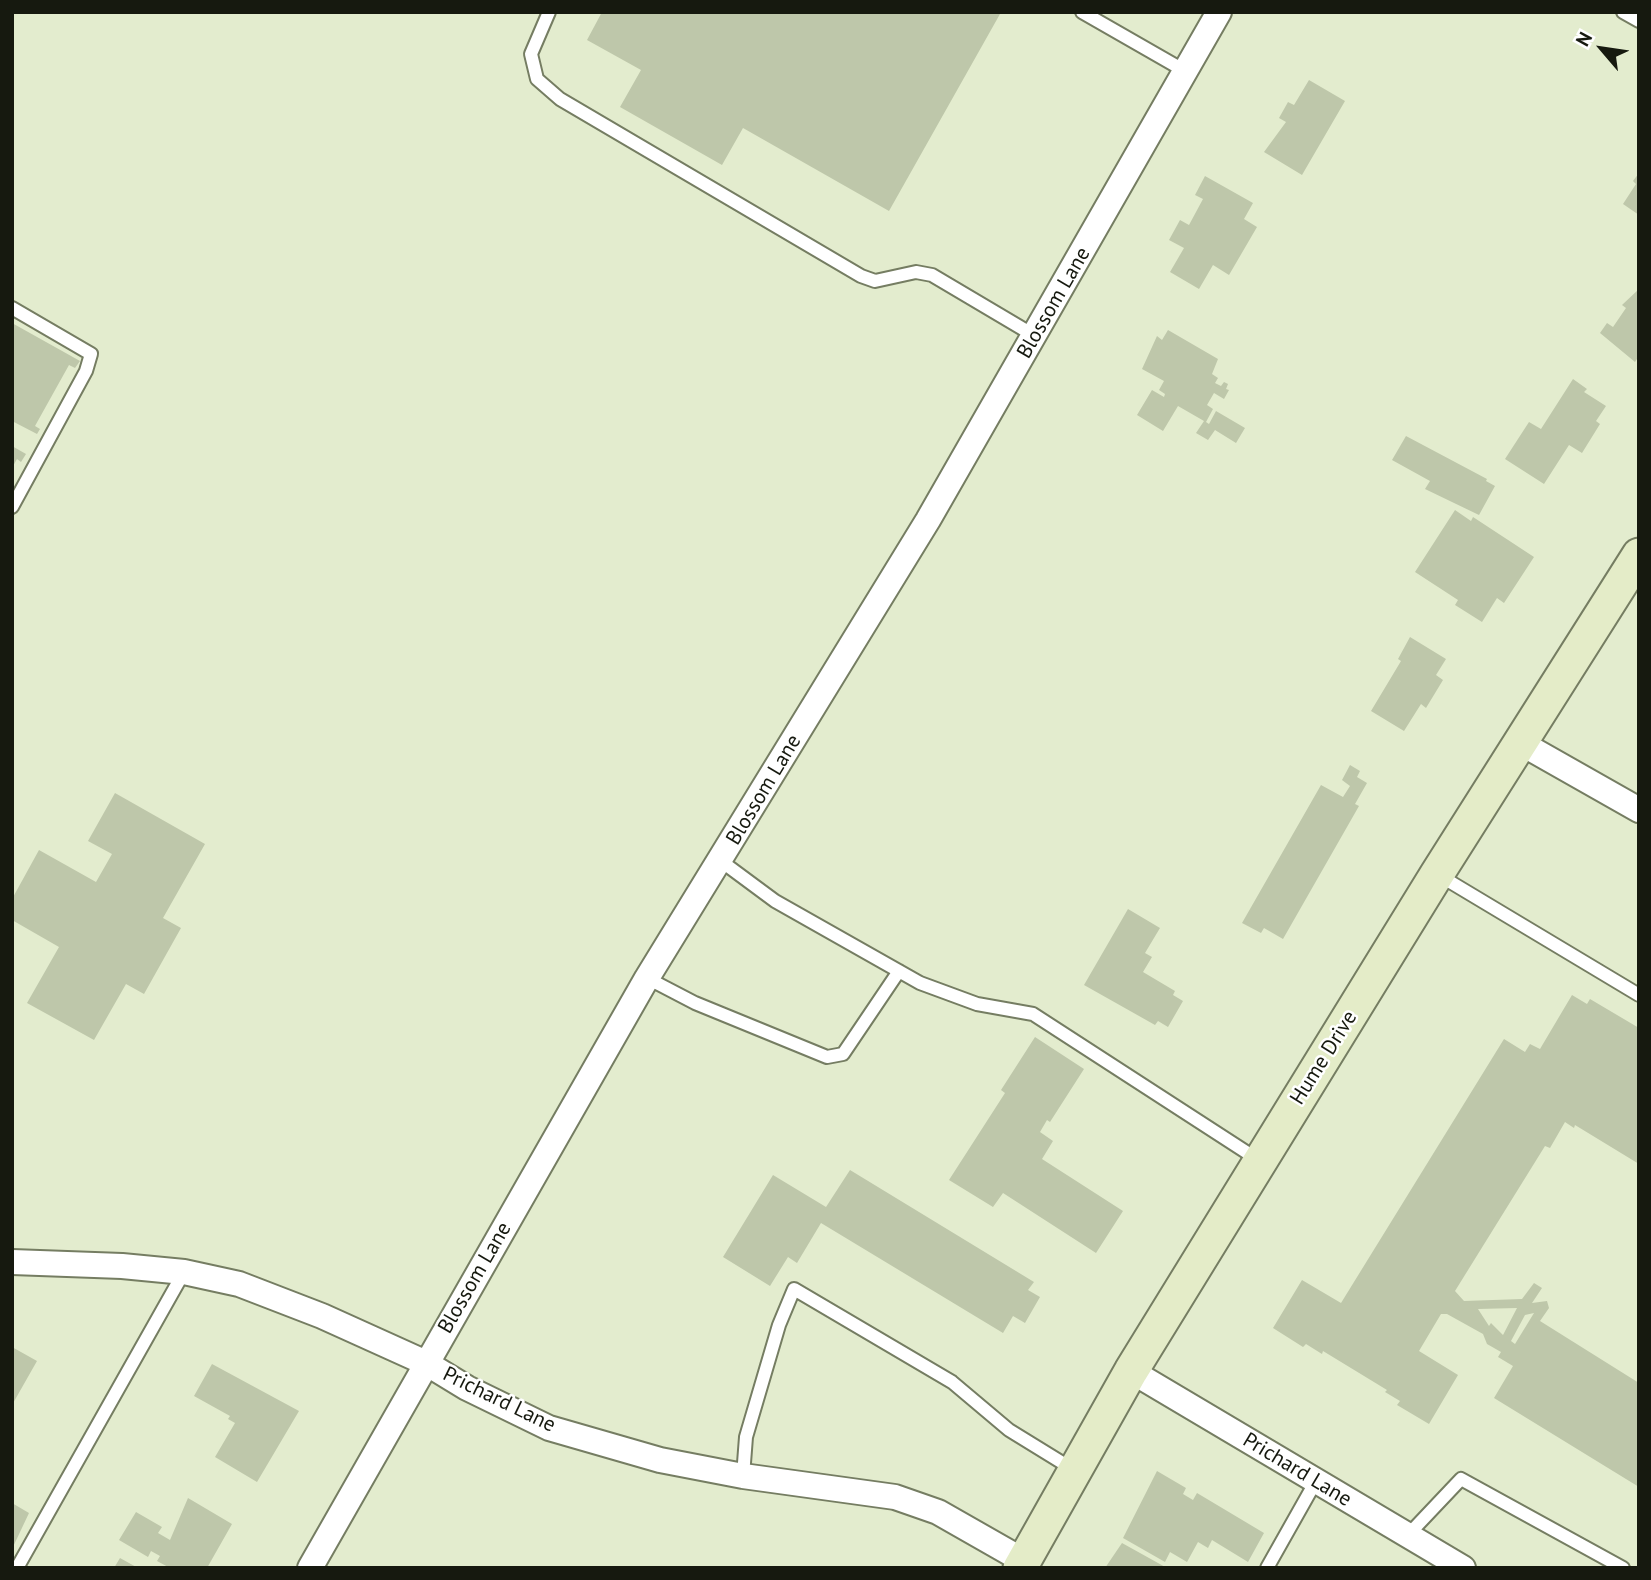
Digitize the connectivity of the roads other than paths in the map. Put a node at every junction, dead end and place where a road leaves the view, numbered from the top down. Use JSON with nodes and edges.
{"nodes":[{"id":1,"x":550,"y":12,"type":"edge"},
{"id":2,"x":1082,"y":12,"type":"edge"},
{"id":3,"x":1219,"y":12,"type":"edge"},
{"id":4,"x":1623,"y":12,"type":"edge"},
{"id":5,"x":1639,"y":21,"type":"edge"},
{"id":6,"x":1185,"y":71,"type":"junction"},
{"id":7,"x":12,"y":308,"type":"edge"},
{"id":8,"x":1036,"y":336,"type":"junction"},
{"id":9,"x":12,"y":507,"type":"edge"},
{"id":10,"x":1639,"y":555,"type":"edge"},
{"id":11,"x":1519,"y":742,"type":"junction"},
{"id":12,"x":1639,"y":810,"type":"edge"},
{"id":13,"x":721,"y":860,"type":"junction"},
{"id":14,"x":1437,"y":874,"type":"junction"},
{"id":15,"x":898,"y":971,"type":"junction"},
{"id":16,"x":647,"y":978,"type":"junction"},
{"id":17,"x":1639,"y":995,"type":"edge"},
{"id":18,"x":1260,"y":1161,"type":"junction"},
{"id":19,"x":12,"y":1262,"type":"edge"},
{"id":20,"x":184,"y":1272,"type":"junction"},
{"id":21,"x":426,"y":1363,"type":"junction"},
{"id":22,"x":1131,"y":1371,"type":"junction"},
{"id":23,"x":1074,"y":1470,"type":"junction"},
{"id":24,"x":743,"y":1476,"type":"junction"},
{"id":25,"x":1316,"y":1481,"type":"junction"},
{"id":26,"x":1408,"y":1535,"type":"junction"},
{"id":27,"x":1022,"y":1564,"type":"edge"},
{"id":28,"x":17,"y":1568,"type":"edge"},
{"id":29,"x":310,"y":1568,"type":"edge"},
{"id":30,"x":1268,"y":1568,"type":"edge"},
{"id":31,"x":1463,"y":1568,"type":"edge"},
{"id":32,"x":1623,"y":1568,"type":"edge"}],
"edges":[{"from":1,"to":8,"type":"lane"},
{"from":2,"to":6,"type":"lane"},
{"from":3,"to":6,"type":"street","name":"Blossom Lane"},
{"from":4,"to":5,"type":"lane"},
{"from":6,"to":8,"type":"street","name":"Blossom Lane"},
{"from":7,"to":9,"type":"lane"},
{"from":8,"to":13,"type":"street","name":"Blossom Lane"},
{"from":10,"to":11,"type":"street","name":"Hume Drive"},
{"from":11,"to":12,"type":"street"},
{"from":11,"to":14,"type":"street","name":"Hume Drive"},
{"from":13,"to":15,"type":"lane"},
{"from":13,"to":16,"type":"street","name":"Blossom Lane"},
{"from":14,"to":17,"type":"lane"},
{"from":14,"to":18,"type":"street","name":"Hume Drive"},
{"from":15,"to":16,"type":"lane"},
{"from":15,"to":18,"type":"lane"},
{"from":16,"to":21,"type":"street","name":"Blossom Lane"},
{"from":18,"to":22,"type":"street","name":"Hume Drive"},
{"from":19,"to":20,"type":"street","name":"Prichard Lane"},
{"from":20,"to":21,"type":"street","name":"Prichard Lane"},
{"from":20,"to":28,"type":"lane"},
{"from":21,"to":24,"type":"street","name":"Prichard Lane"},
{"from":21,"to":29,"type":"street","name":"Blossom Lane"},
{"from":22,"to":23,"type":"street","name":"Hume Drive"},
{"from":22,"to":25,"type":"street","name":"Prichard Lane"},
{"from":23,"to":24,"type":"lane"},
{"from":23,"to":27,"type":"street","name":"Hume Drive"},
{"from":24,"to":27,"type":"street","name":"Prichard Lane"},
{"from":25,"to":26,"type":"street","name":"Prichard Lane"},
{"from":25,"to":30,"type":"lane"},
{"from":26,"to":31,"type":"street","name":"Prichard Lane"},
{"from":26,"to":32,"type":"lane"}]}
